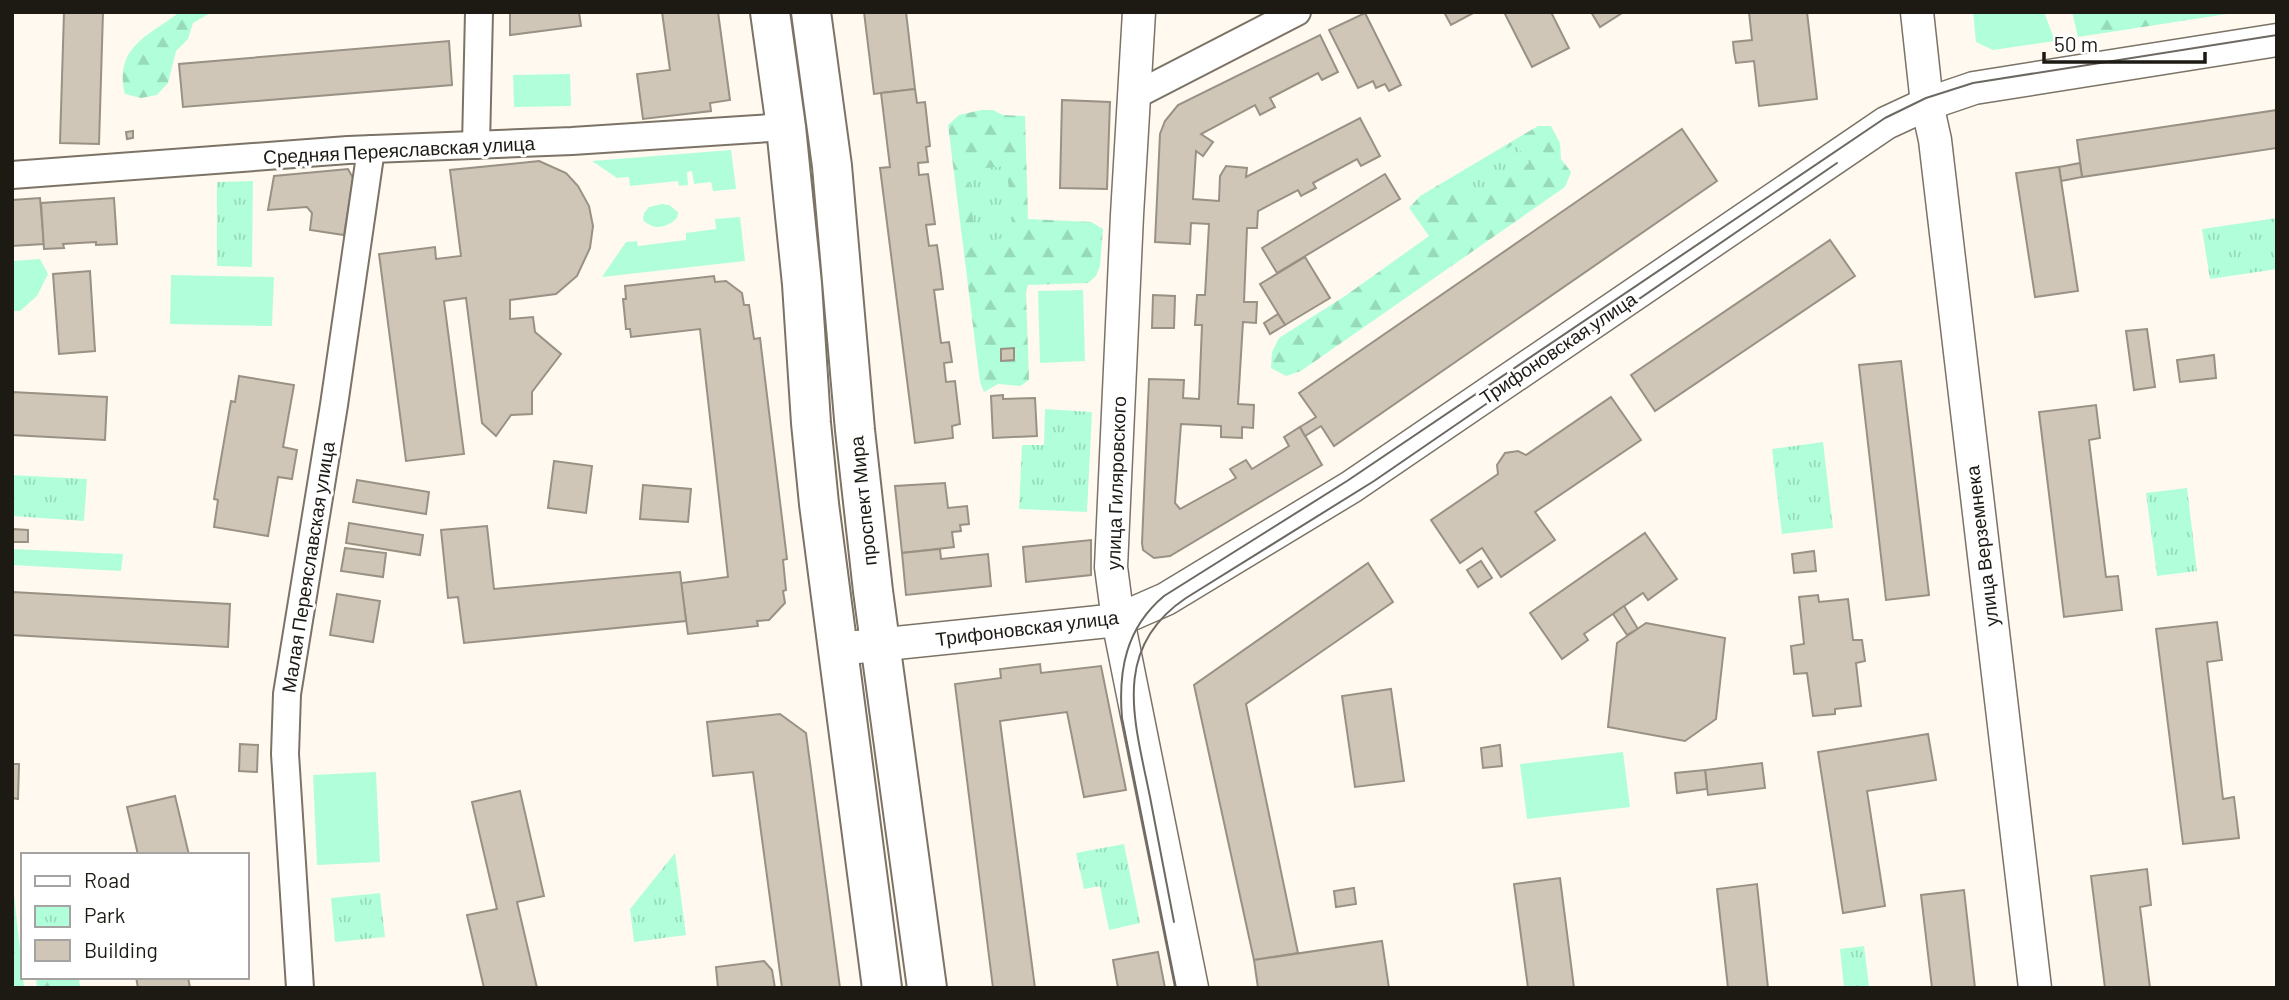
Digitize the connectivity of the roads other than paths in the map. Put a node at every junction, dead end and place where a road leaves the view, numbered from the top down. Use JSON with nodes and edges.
{"nodes":[{"id":1,"x":480,"y":12,"type":"edge"},
{"id":2,"x":770,"y":12,"type":"edge"},
{"id":3,"x":811,"y":12,"type":"edge"},
{"id":4,"x":1139,"y":12,"type":"edge"},
{"id":5,"x":1297,"y":12,"type":"edge"},
{"id":6,"x":1917,"y":12,"type":"edge"},
{"id":7,"x":2277,"y":40,"type":"edge"},
{"id":8,"x":1134,"y":96,"type":"junction"},
{"id":9,"x":1927,"y":104,"type":"junction"},
{"id":10,"x":786,"y":127,"type":"junction"},
{"id":11,"x":476,"y":145,"type":"junction"},
{"id":12,"x":371,"y":149,"type":"junction"},
{"id":13,"x":12,"y":175,"type":"edge"},
{"id":14,"x":1118,"y":620,"type":"junction"},
{"id":15,"x":880,"y":645,"type":"junction"},
{"id":16,"x":838,"y":649,"type":"junction"},
{"id":17,"x":300,"y":988,"type":"edge"},
{"id":18,"x":882,"y":988,"type":"edge"},
{"id":19,"x":927,"y":988,"type":"edge"},
{"id":20,"x":1192,"y":988,"type":"edge"},
{"id":21,"x":2035,"y":988,"type":"edge"}],
"edges":[{"from":1,"to":11,"type":"street"},
{"from":2,"to":10,"type":"main road"},
{"from":3,"to":15,"type":"main road","name":"проспект Мира"},
{"from":4,"to":8,"type":"street","name":"улица Гиляровского"},
{"from":5,"to":8,"type":"street"},
{"from":6,"to":9,"type":"street","name":"улица Верземнека"},
{"from":7,"to":9,"type":"street","name":"Трифоновская улица"},
{"from":8,"to":14,"type":"street","name":"улица Гиляровского"},
{"from":9,"to":14,"type":"street","name":"Трифоновская улица"},
{"from":9,"to":21,"type":"street","name":"улица Верземнека"},
{"from":10,"to":11,"type":"street","name":"Средняя Переяславская улица"},
{"from":10,"to":16,"type":"main road"},
{"from":11,"to":12,"type":"street","name":"Средняя Переяславская улица"},
{"from":12,"to":13,"type":"street","name":"Средняя Переяславская улица"},
{"from":12,"to":17,"type":"street","name":"Малая Переяславская улица"},
{"from":14,"to":15,"type":"street","name":"Трифоновская улица"},
{"from":14,"to":20,"type":"street","name":"улица Гиляровского"},
{"from":15,"to":16,"type":"street","name":"Трифоновская улица"},
{"from":15,"to":19,"type":"main road","name":"проспект Мира"},
{"from":16,"to":18,"type":"main road"}]}
